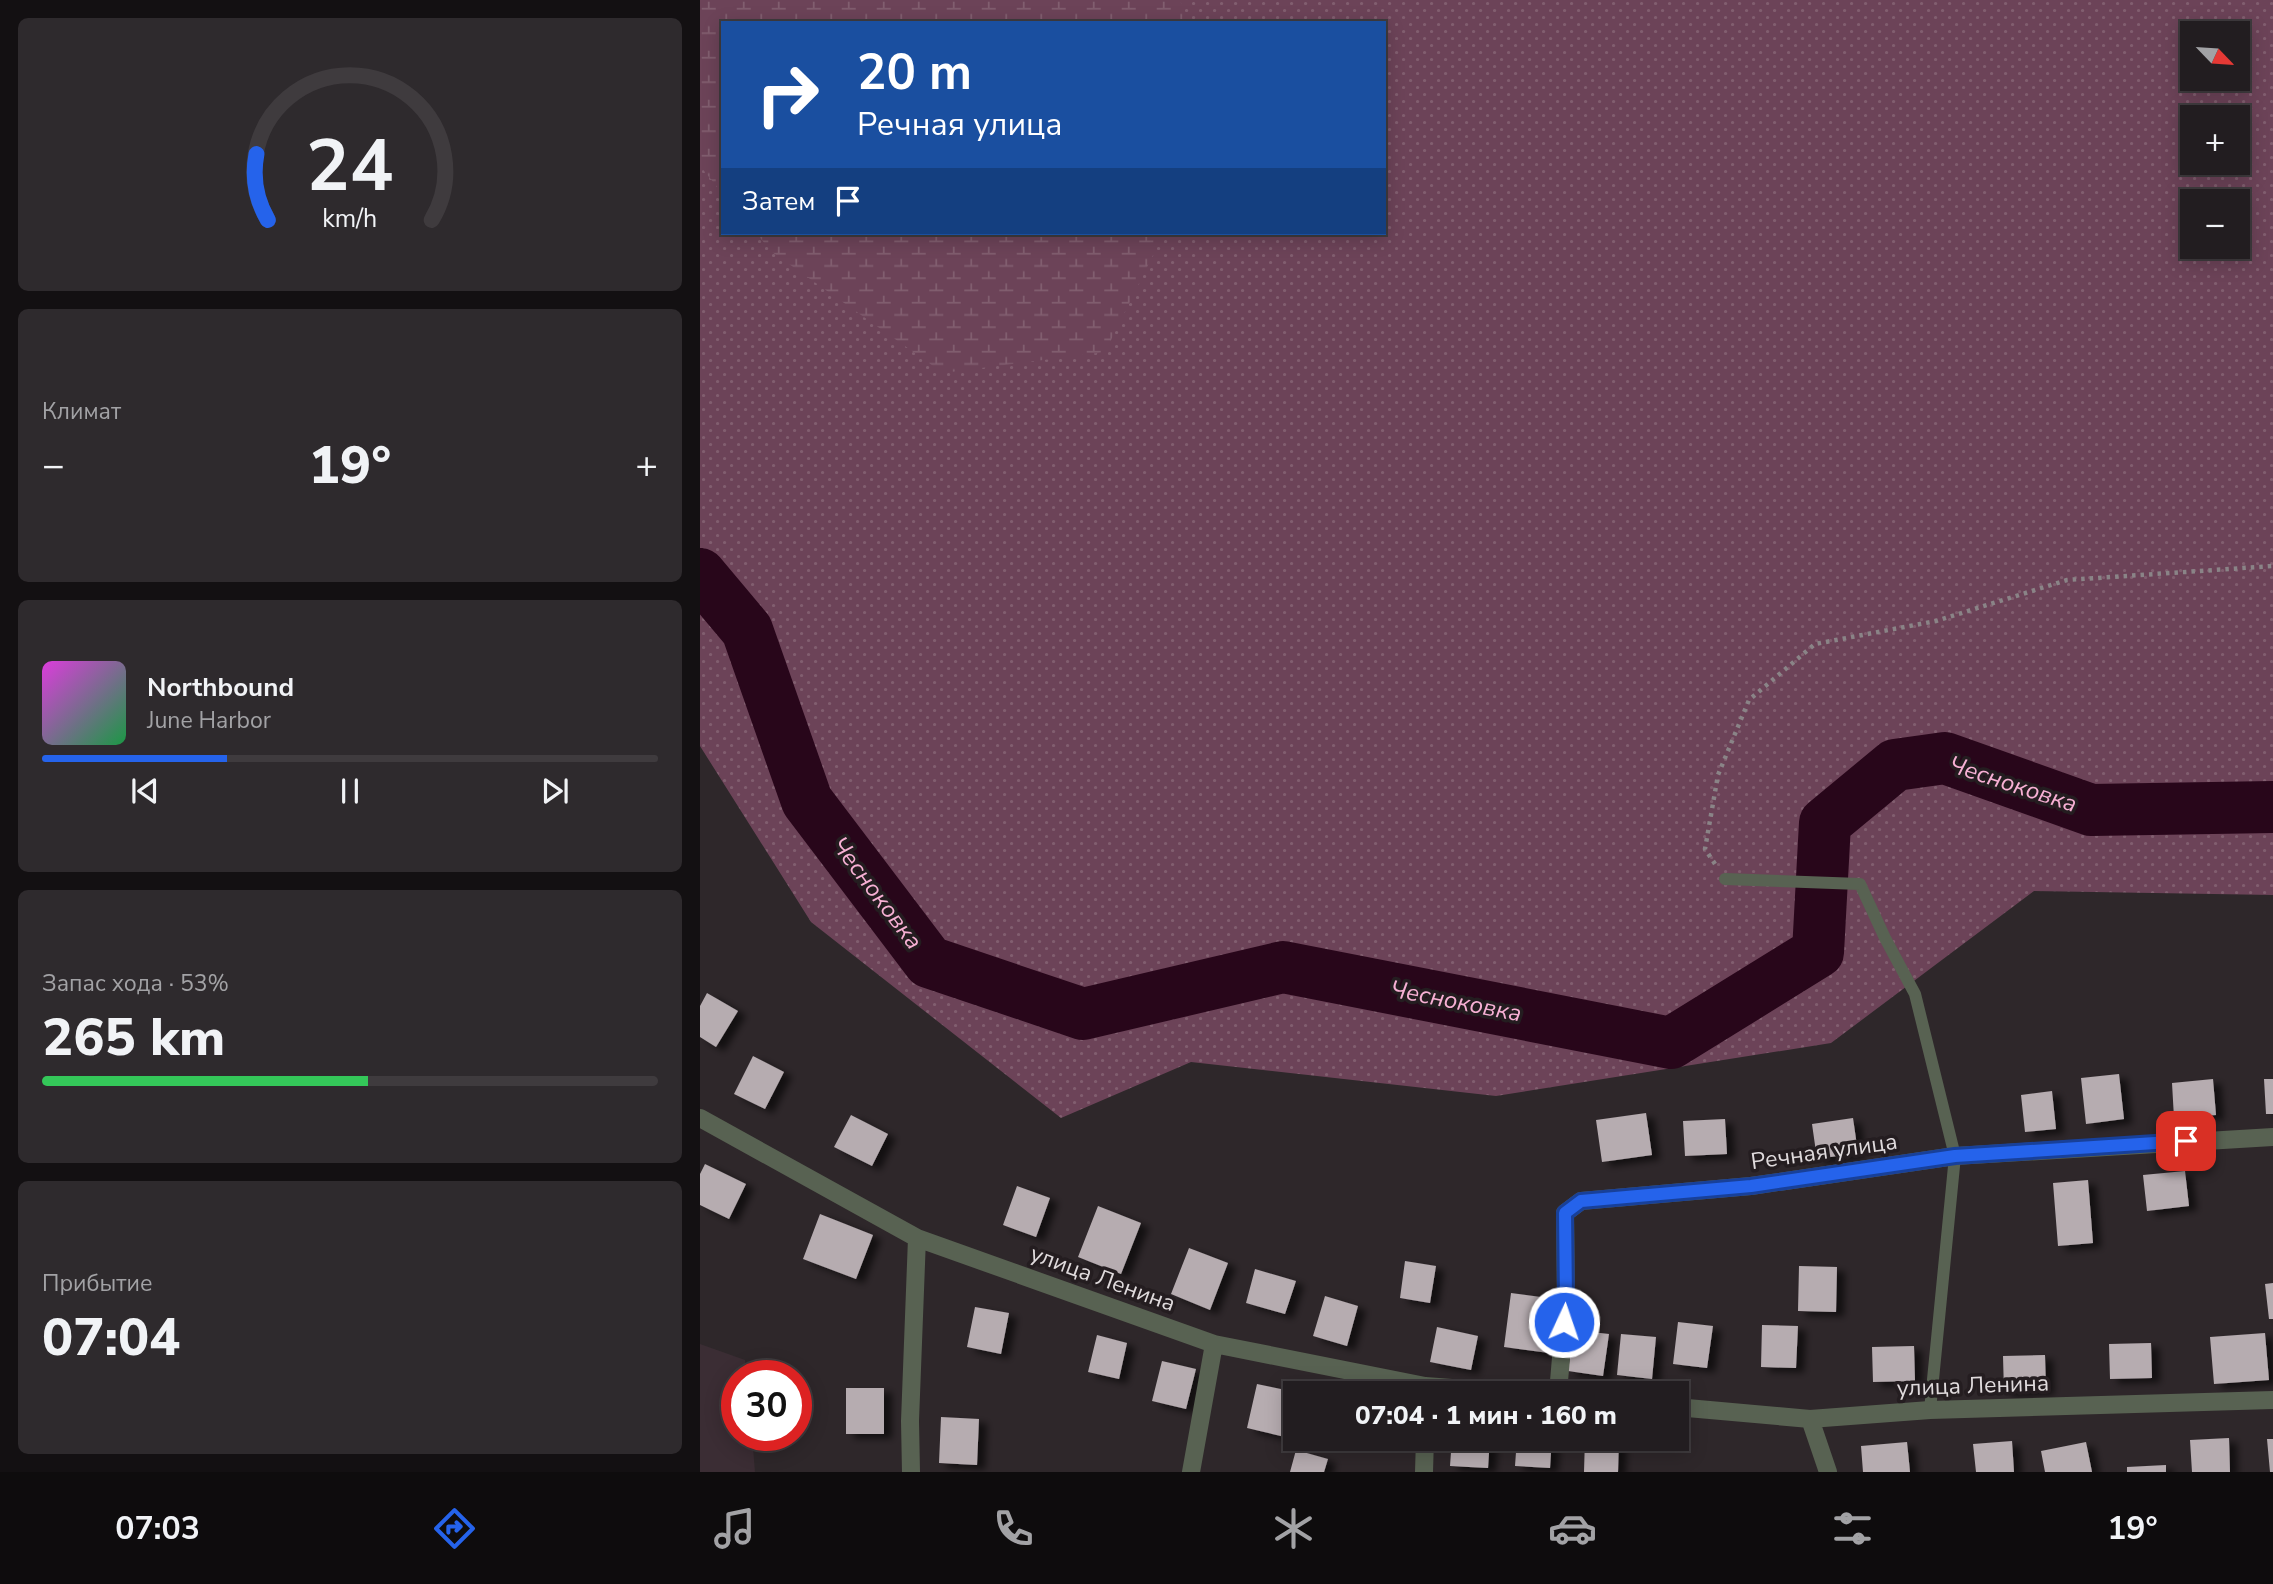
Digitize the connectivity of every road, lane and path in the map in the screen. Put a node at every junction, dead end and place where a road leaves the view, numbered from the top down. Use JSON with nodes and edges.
{"nodes":[{"id":1,"x":2273,"y":566,"type":"edge"},
{"id":2,"x":1725,"y":879,"type":"joint"},
{"id":3,"x":700,"y":1118,"type":"edge"},
{"id":4,"x":2273,"y":1136,"type":"edge"},
{"id":5,"x":1955,"y":1156,"type":"junction"},
{"id":6,"x":917,"y":1238,"type":"junction"},
{"id":7,"x":1214,"y":1344,"type":"junction"},
{"id":8,"x":1387,"y":1381,"type":"edge"},
{"id":9,"x":1559,"y":1381,"type":"edge"},
{"id":10,"x":2273,"y":1400,"type":"edge"},
{"id":11,"x":1689,"y":1408,"type":"edge"},
{"id":12,"x":1930,"y":1410,"type":"junction"},
{"id":13,"x":1810,"y":1419,"type":"junction"},
{"id":14,"x":1425,"y":1451,"type":"edge"},
{"id":15,"x":911,"y":1472,"type":"edge"},
{"id":16,"x":1191,"y":1472,"type":"edge"},
{"id":17,"x":1424,"y":1472,"type":"edge"},
{"id":18,"x":1828,"y":1472,"type":"edge"}],
"edges":[{"from":1,"to":2,"type":"path"},
{"from":2,"to":5,"type":"lane"},
{"from":3,"to":6,"type":"street","name":"улица Ленина"},
{"from":4,"to":5,"type":"street","name":"Речная улица"},
{"from":5,"to":9,"type":"street","name":"Речная улица"},
{"from":5,"to":12,"type":"lane"},
{"from":6,"to":7,"type":"street","name":"улица Ленина"},
{"from":6,"to":15,"type":"street"},
{"from":7,"to":8,"type":"street","name":"улица Ленина"},
{"from":7,"to":16,"type":"street"},
{"from":10,"to":12,"type":"street","name":"улица Ленина"},
{"from":11,"to":13,"type":"street","name":"улица Ленина"},
{"from":12,"to":13,"type":"street","name":"улица Ленина"},
{"from":13,"to":18,"type":"street"},
{"from":14,"to":17,"type":"street"}]}
